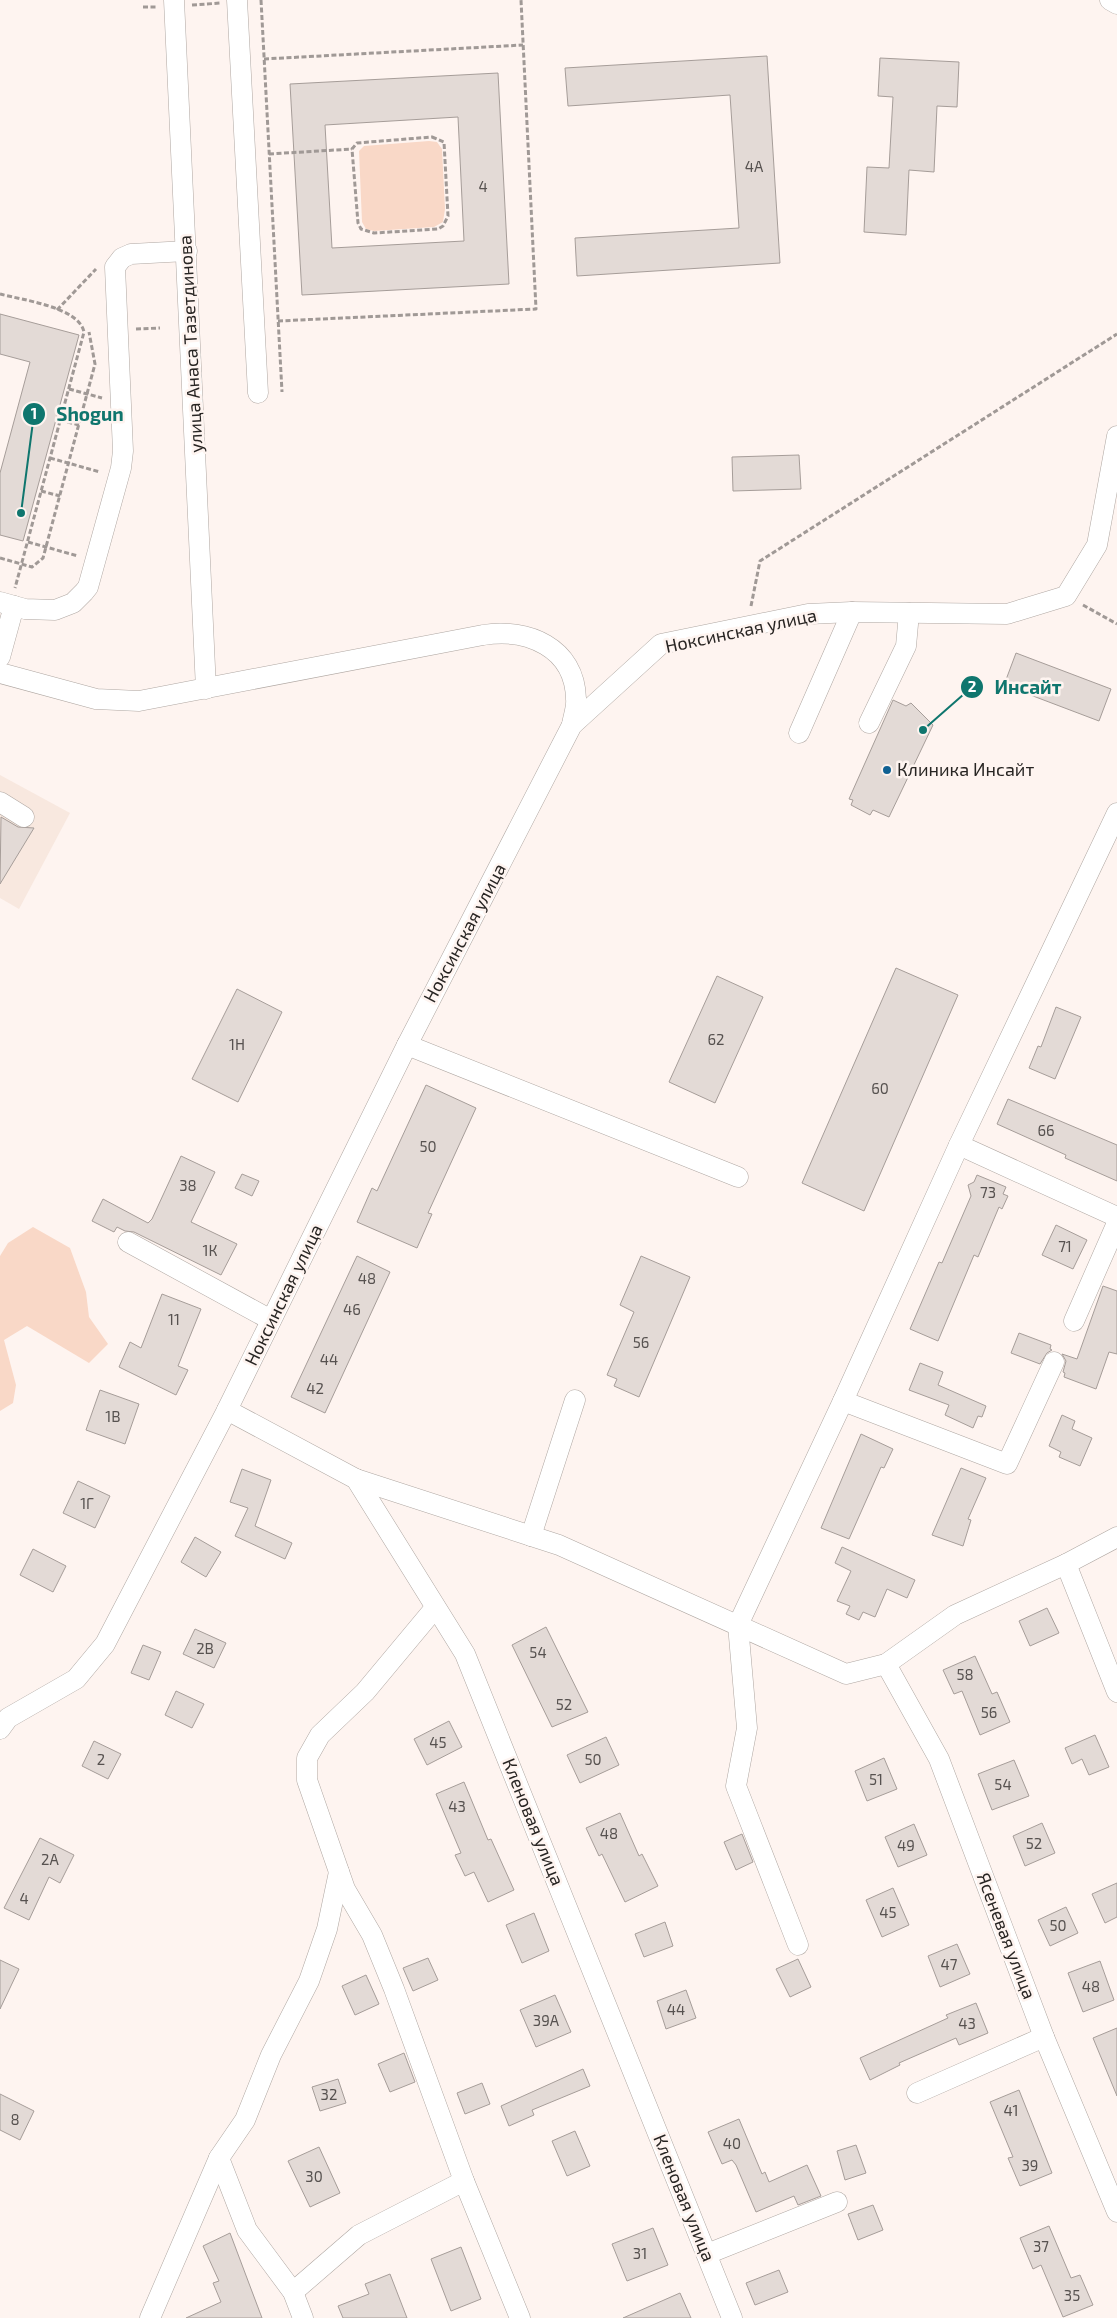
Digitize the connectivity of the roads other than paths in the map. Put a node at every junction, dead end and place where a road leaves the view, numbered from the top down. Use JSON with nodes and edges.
{"nodes":[{"id":1,"x":1110,"y":0,"type":"edge"},
{"id":2,"x":237,"y":1,"type":"edge"},
{"id":3,"x":174,"y":3,"type":"edge"},
{"id":4,"x":1117,"y":4,"type":"edge"},
{"id":5,"x":187,"y":251,"type":"junction"},
{"id":6,"x":258,"y":393,"type":"dead end"},
{"id":7,"x":1117,"y":436,"type":"edge"},
{"id":8,"x":8,"y":604,"type":"edge"},
{"id":9,"x":852,"y":612,"type":"junction"},
{"id":10,"x":909,"y":613,"type":"junction"},
{"id":11,"x":0,"y":657,"type":"edge"},
{"id":12,"x":0,"y":673,"type":"edge"},
{"id":13,"x":206,"y":689,"type":"junction"},
{"id":14,"x":869,"y":723,"type":"dead end"},
{"id":15,"x":572,"y":725,"type":"junction"},
{"id":16,"x":800,"y":733,"type":"dead end"},
{"id":17,"x":0,"y":802,"type":"edge"},
{"id":18,"x":1117,"y":813,"type":"edge"},
{"id":19,"x":24,"y":817,"type":"dead end"},
{"id":20,"x":407,"y":1045,"type":"junction"},
{"id":21,"x":959,"y":1145,"type":"junction"},
{"id":22,"x":738,"y":1177,"type":"dead end"},
{"id":23,"x":1117,"y":1217,"type":"edge"},
{"id":24,"x":1117,"y":1223,"type":"edge"},
{"id":25,"x":128,"y":1242,"type":"dead end"},
{"id":26,"x":271,"y":1320,"type":"junction"},
{"id":27,"x":1074,"y":1322,"type":"dead end"},
{"id":28,"x":1054,"y":1362,"type":"dead end"},
{"id":29,"x":575,"y":1400,"type":"dead end"},
{"id":30,"x":843,"y":1400,"type":"junction"},
{"id":31,"x":227,"y":1410,"type":"junction"},
{"id":32,"x":356,"y":1479,"type":"junction"},
{"id":33,"x":530,"y":1536,"type":"junction"},
{"id":34,"x":1117,"y":1538,"type":"edge"},
{"id":35,"x":1066,"y":1564,"type":"junction"},
{"id":36,"x":435,"y":1608,"type":"junction"},
{"id":37,"x":738,"y":1625,"type":"junction"},
{"id":38,"x":886,"y":1664,"type":"junction"},
{"id":39,"x":1117,"y":1692,"type":"edge"},
{"id":40,"x":0,"y":1729,"type":"edge"},
{"id":41,"x":339,"y":1872,"type":"junction"},
{"id":42,"x":798,"y":1945,"type":"dead end"},
{"id":43,"x":1044,"y":2037,"type":"junction"},
{"id":44,"x":917,"y":2093,"type":"dead end"},
{"id":45,"x":220,"y":2158,"type":"junction"},
{"id":46,"x":464,"y":2181,"type":"junction"},
{"id":47,"x":837,"y":2202,"type":"dead end"},
{"id":48,"x":1117,"y":2212,"type":"edge"},
{"id":49,"x":707,"y":2254,"type":"junction"},
{"id":50,"x":293,"y":2292,"type":"junction"},
{"id":51,"x":150,"y":2318,"type":"edge"},
{"id":52,"x":303,"y":2318,"type":"edge"},
{"id":53,"x":520,"y":2318,"type":"edge"},
{"id":54,"x":732,"y":2318,"type":"edge"}],
"edges":[{"from":1,"to":4,"type":"street"},
{"from":2,"to":6,"type":"street"},
{"from":3,"to":5,"type":"street","name":"улица Анаса Тазетдинова"},
{"from":5,"to":8,"type":"street"},
{"from":5,"to":13,"type":"street","name":"улица Анаса Тазетдинова"},
{"from":7,"to":10,"type":"street","name":"Ноксинская улица"},
{"from":8,"to":11,"type":"street"},
{"from":9,"to":10,"type":"street","name":"Ноксинская улица"},
{"from":9,"to":15,"type":"street","name":"Ноксинская улица"},
{"from":9,"to":16,"type":"street"},
{"from":10,"to":14,"type":"street"},
{"from":12,"to":13,"type":"street"},
{"from":13,"to":15,"type":"street"},
{"from":15,"to":20,"type":"street","name":"Ноксинская улица"},
{"from":17,"to":19,"type":"street"},
{"from":18,"to":21,"type":"street"},
{"from":20,"to":22,"type":"street"},
{"from":20,"to":26,"type":"street","name":"Ноксинская улица"},
{"from":21,"to":23,"type":"street"},
{"from":21,"to":30,"type":"street"},
{"from":24,"to":27,"type":"street"},
{"from":25,"to":26,"type":"street"},
{"from":26,"to":31,"type":"street","name":"Ноксинская улица"},
{"from":28,"to":30,"type":"street"},
{"from":29,"to":33,"type":"street"},
{"from":30,"to":37,"type":"street"},
{"from":31,"to":32,"type":"street"},
{"from":31,"to":40,"type":"street","name":"Ноксинская улица"},
{"from":32,"to":33,"type":"street"},
{"from":32,"to":36,"type":"street","name":"Кленовая улица"},
{"from":33,"to":37,"type":"street"},
{"from":34,"to":35,"type":"street"},
{"from":35,"to":38,"type":"street"},
{"from":35,"to":39,"type":"street"},
{"from":36,"to":41,"type":"street"},
{"from":36,"to":49,"type":"street","name":"Кленовая улица"},
{"from":37,"to":38,"type":"street"},
{"from":37,"to":42,"type":"street"},
{"from":38,"to":43,"type":"street","name":"Ясеневая улица"},
{"from":41,"to":45,"type":"street"},
{"from":41,"to":46,"type":"street"},
{"from":43,"to":44,"type":"street"},
{"from":43,"to":48,"type":"street","name":"Ясеневая улица"},
{"from":45,"to":50,"type":"street"},
{"from":45,"to":51,"type":"street"},
{"from":46,"to":50,"type":"street"},
{"from":46,"to":53,"type":"street"},
{"from":47,"to":49,"type":"street"},
{"from":49,"to":54,"type":"street","name":"Кленовая улица"},
{"from":50,"to":52,"type":"street"}]}
